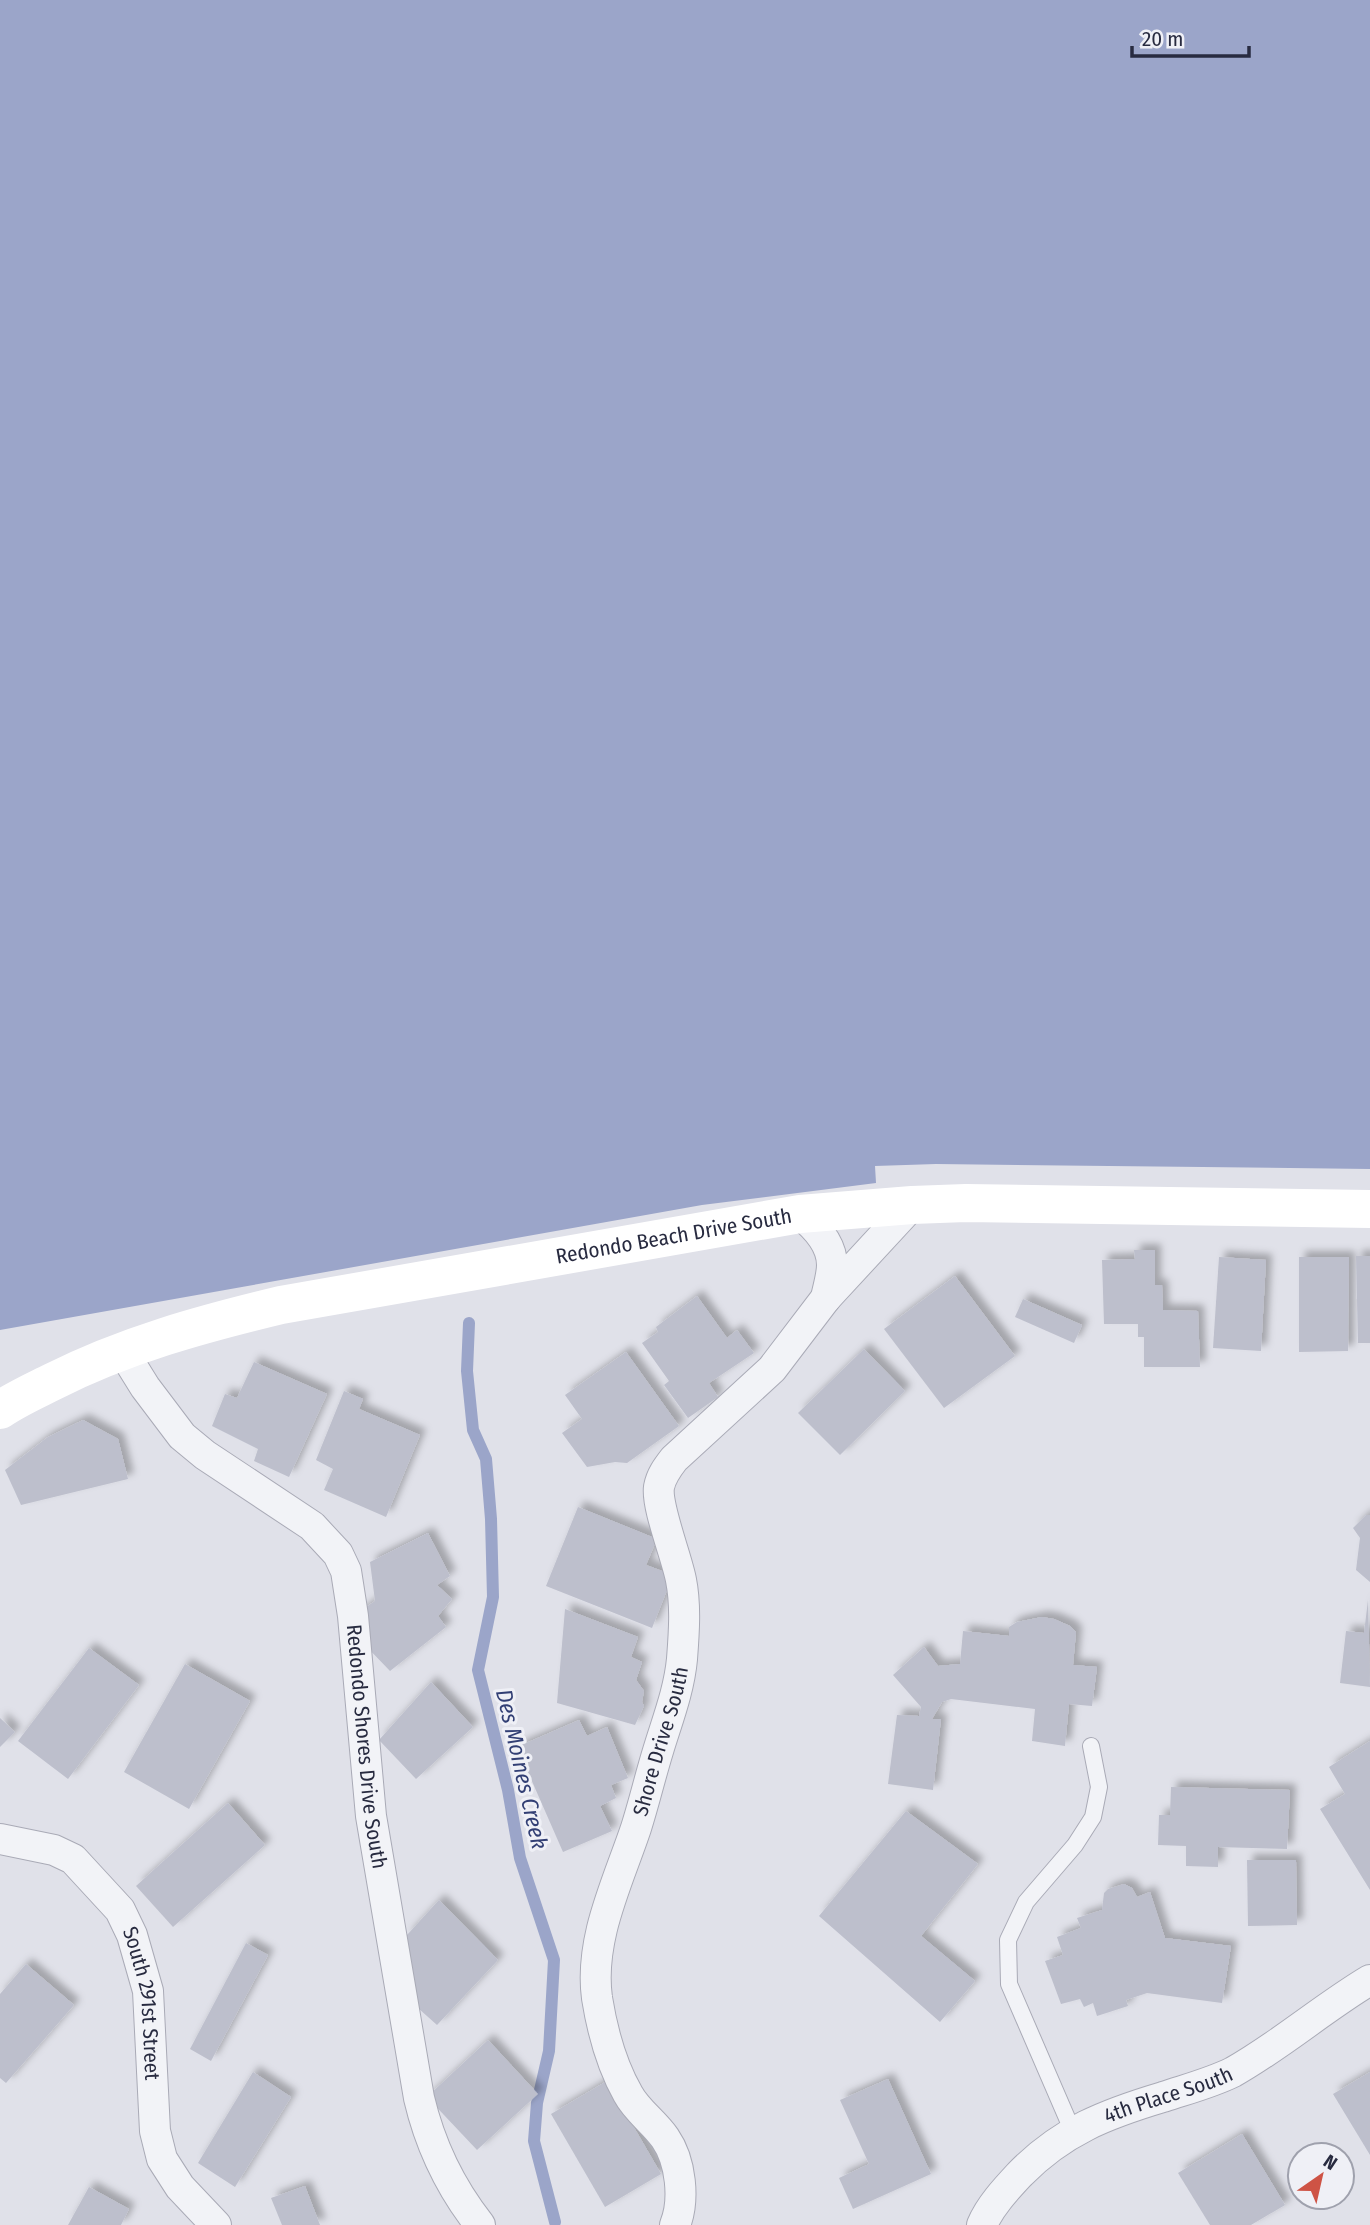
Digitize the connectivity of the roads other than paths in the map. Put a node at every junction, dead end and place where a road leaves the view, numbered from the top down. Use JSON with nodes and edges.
{"nodes":[{"id":1,"x":912,"y":1205,"type":"junction"},
{"id":2,"x":1370,"y":1209,"type":"edge"},
{"id":3,"x":800,"y":1214,"type":"junction"},
{"id":4,"x":826,"y":1298,"type":"junction"},
{"id":5,"x":122,"y":1350,"type":"junction"},
{"id":6,"x":0,"y":1410,"type":"edge"},
{"id":7,"x":1091,"y":1746,"type":"dead end"},
{"id":8,"x":0,"y":1839,"type":"edge"},
{"id":9,"x":1370,"y":1980,"type":"edge"},
{"id":10,"x":1073,"y":2132,"type":"junction"},
{"id":11,"x":216,"y":2225,"type":"edge"},
{"id":12,"x":480,"y":2225,"type":"edge"},
{"id":13,"x":675,"y":2225,"type":"edge"},
{"id":14,"x":982,"y":2225,"type":"edge"}],
"edges":[{"from":1,"to":2,"type":"street","name":"Redondo Beach Drive South"},
{"from":1,"to":3,"type":"street","name":"Redondo Beach Drive South"},
{"from":1,"to":4,"type":"street","name":"Shore Drive South"},
{"from":3,"to":4,"type":"street","name":"Shore Drive South"},
{"from":3,"to":5,"type":"street","name":"Redondo Beach Drive South"},
{"from":4,"to":13,"type":"street","name":"Shore Drive South"},
{"from":5,"to":6,"type":"street","name":"Redondo Beach Drive South"},
{"from":5,"to":12,"type":"street","name":"Redondo Shores Drive South"},
{"from":7,"to":10,"type":"lane"},
{"from":8,"to":11,"type":"street","name":"South 291st Street"},
{"from":9,"to":10,"type":"street","name":"4th Place South"},
{"from":10,"to":14,"type":"street","name":"4th Place South"}]}
